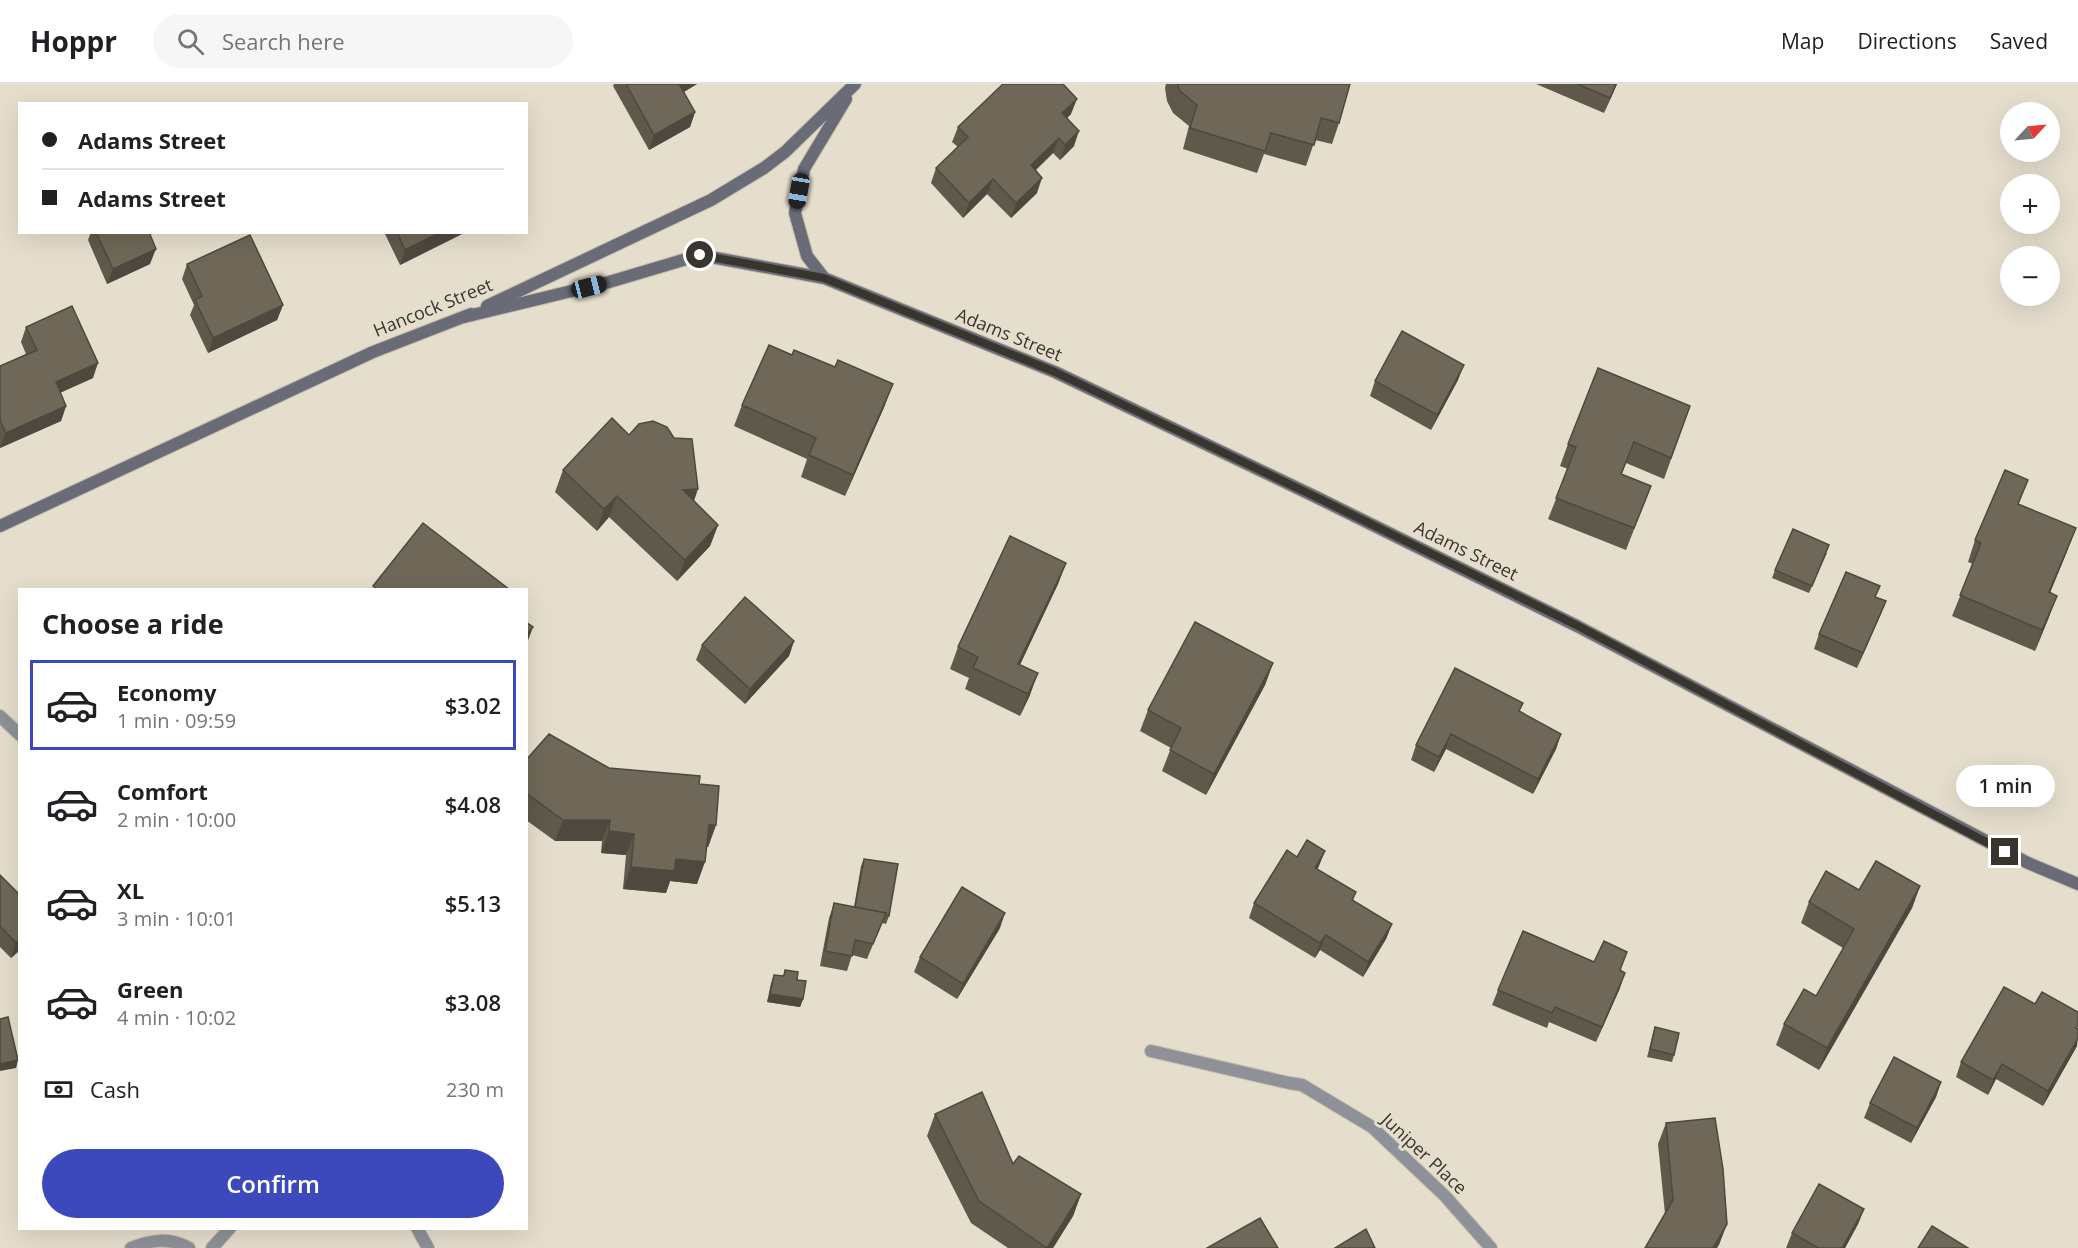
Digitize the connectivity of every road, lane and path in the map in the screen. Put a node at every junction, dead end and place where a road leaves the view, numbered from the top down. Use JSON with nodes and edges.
{"nodes":[{"id":1,"x":855,"y":84,"type":"edge"},
{"id":2,"x":824,"y":278,"type":"junction"},
{"id":3,"x":464,"y":317,"type":"junction"},
{"id":4,"x":0,"y":526,"type":"edge"},
{"id":5,"x":0,"y":716,"type":"edge"},
{"id":6,"x":18,"y":733,"type":"edge"},
{"id":7,"x":2078,"y":884,"type":"edge"},
{"id":8,"x":1151,"y":1051,"type":"dead end"},
{"id":9,"x":228,"y":1230,"type":"edge"},
{"id":10,"x":418,"y":1230,"type":"edge"},
{"id":11,"x":131,"y":1248,"type":"edge"},
{"id":12,"x":189,"y":1248,"type":"edge"},
{"id":13,"x":212,"y":1248,"type":"edge"},
{"id":14,"x":428,"y":1248,"type":"edge"},
{"id":15,"x":1491,"y":1248,"type":"edge"}],
"edges":[{"from":1,"to":2,"type":"main road"},
{"from":1,"to":3,"type":"main road","name":"Hancock Street"},
{"from":2,"to":3,"type":"main road","name":"Adams Street"},
{"from":2,"to":7,"type":"main road","name":"Adams Street"},
{"from":3,"to":4,"type":"main road","name":"Hancock Street"},
{"from":5,"to":6,"type":"street"},
{"from":8,"to":15,"type":"street","name":"Juniper Place"},
{"from":9,"to":13,"type":"street"},
{"from":10,"to":14,"type":"street"},
{"from":11,"to":12,"type":"street"}]}
